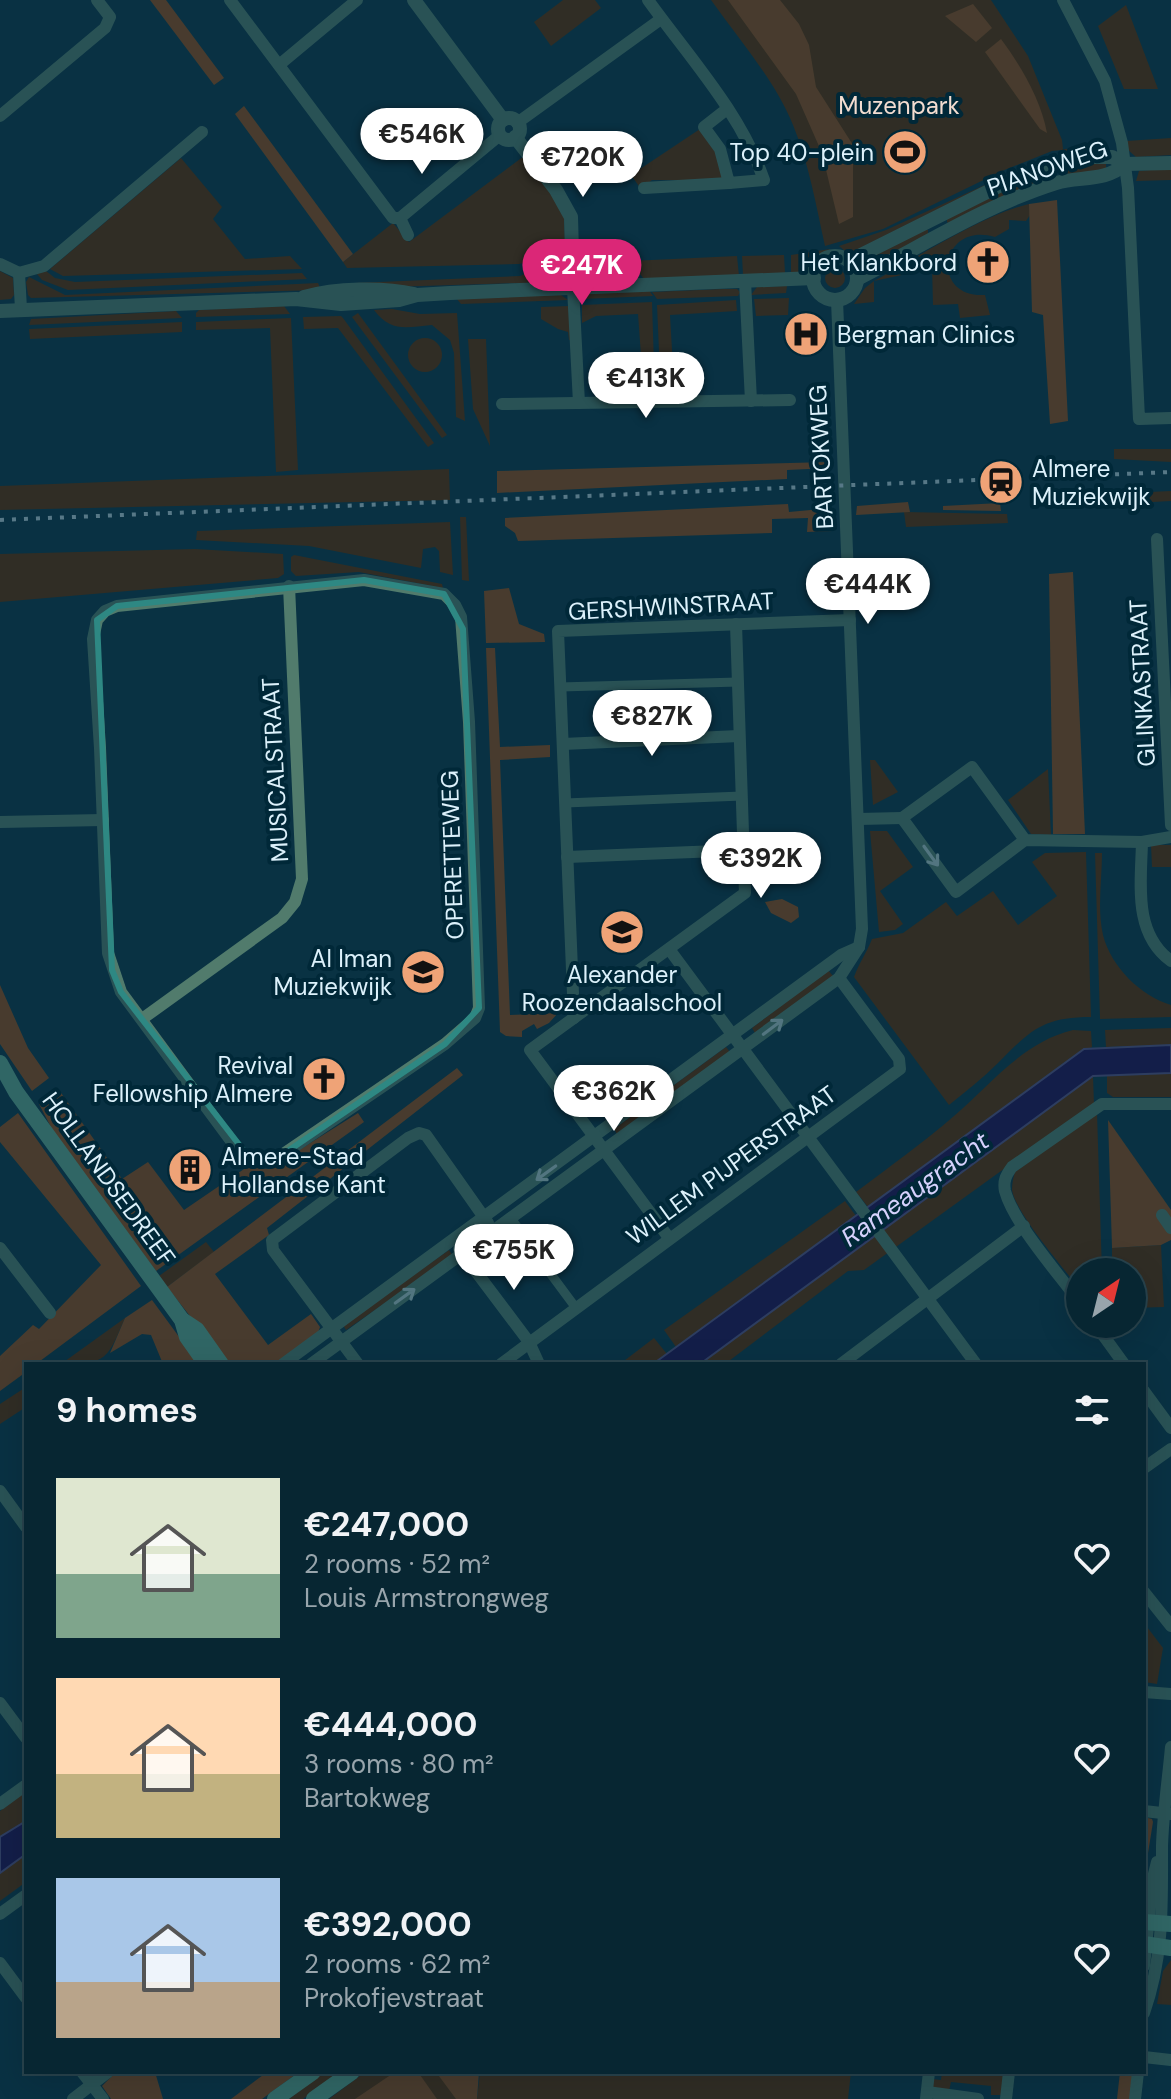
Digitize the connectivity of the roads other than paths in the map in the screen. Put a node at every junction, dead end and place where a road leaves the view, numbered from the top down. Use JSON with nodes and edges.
{"nodes":[{"id":1,"x":97,"y":0,"type":"edge"},
{"id":2,"x":230,"y":0,"type":"edge"},
{"id":3,"x":357,"y":0,"type":"edge"},
{"id":4,"x":414,"y":0,"type":"edge"},
{"id":5,"x":648,"y":0,"type":"edge"},
{"id":6,"x":1063,"y":0,"type":"edge"},
{"id":7,"x":661,"y":19,"type":"junction"},
{"id":8,"x":279,"y":65,"type":"junction"},
{"id":9,"x":727,"y":109,"type":"junction"},
{"id":10,"x":0,"y":116,"type":"edge"},
{"id":11,"x":509,"y":129,"type":"junction"},
{"id":12,"x":202,"y":132,"type":"dead end"},
{"id":13,"x":1171,"y":163,"type":"edge"},
{"id":14,"x":1125,"y":164,"type":"junction"},
{"id":15,"x":729,"y":183,"type":"junction"},
{"id":16,"x":644,"y":188,"type":"dead end"},
{"id":17,"x":400,"y":218,"type":"junction"},
{"id":18,"x":934,"y":220,"type":"junction"},
{"id":19,"x":408,"y":235,"type":"dead end"},
{"id":20,"x":940,"y":235,"type":"junction"},
{"id":21,"x":849,"y":261,"type":"junction"},
{"id":22,"x":0,"y":264,"type":"edge"},
{"id":23,"x":19,"y":273,"type":"junction"},
{"id":24,"x":814,"y":278,"type":"junction"},
{"id":25,"x":857,"y":279,"type":"junction"},
{"id":26,"x":745,"y":281,"type":"junction"},
{"id":27,"x":573,"y":288,"type":"junction"},
{"id":28,"x":837,"y":300,"type":"junction"},
{"id":29,"x":21,"y":309,"type":"junction"},
{"id":30,"x":0,"y":311,"type":"edge"},
{"id":31,"x":790,"y":400,"type":"dead end"},
{"id":32,"x":751,"y":401,"type":"junction"},
{"id":33,"x":579,"y":403,"type":"junction"},
{"id":34,"x":502,"y":404,"type":"dead end"},
{"id":35,"x":1171,"y":418,"type":"edge"},
{"id":36,"x":1157,"y":539,"type":"dead end"},
{"id":37,"x":289,"y":586,"type":"junction"},
{"id":38,"x":1165,"y":607,"type":"edge"},
{"id":39,"x":850,"y":620,"type":"junction"},
{"id":40,"x":736,"y":624,"type":"junction"},
{"id":41,"x":738,"y":682,"type":"junction"},
{"id":42,"x":560,"y":687,"type":"junction"},
{"id":43,"x":1168,"y":727,"type":"edge"},
{"id":44,"x":739,"y":736,"type":"junction"},
{"id":45,"x":563,"y":744,"type":"junction"},
{"id":46,"x":742,"y":796,"type":"junction"},
{"id":47,"x":565,"y":803,"type":"junction"},
{"id":48,"x":902,"y":818,"type":"junction"},
{"id":49,"x":859,"y":819,"type":"junction"},
{"id":50,"x":103,"y":820,"type":"junction"},
{"id":51,"x":0,"y":822,"type":"edge"},
{"id":52,"x":1171,"y":825,"type":"edge"},
{"id":53,"x":1171,"y":837,"type":"edge"},
{"id":54,"x":1025,"y":840,"type":"junction"},
{"id":55,"x":1142,"y":842,"type":"junction"},
{"id":56,"x":743,"y":850,"type":"junction"},
{"id":57,"x":567,"y":857,"type":"junction"},
{"id":58,"x":859,"y":947,"type":"junction"},
{"id":59,"x":669,"y":949,"type":"junction"},
{"id":60,"x":1171,"y":961,"type":"edge"},
{"id":61,"x":839,"y":978,"type":"junction"},
{"id":62,"x":574,"y":1018,"type":"junction"},
{"id":63,"x":142,"y":1019,"type":"junction"},
{"id":64,"x":733,"y":1035,"type":"junction"},
{"id":65,"x":744,"y":1050,"type":"junction"},
{"id":66,"x":0,"y":1063,"type":"edge"},
{"id":67,"x":1171,"y":1104,"type":"edge"},
{"id":68,"x":595,"y":1137,"type":"junction"},
{"id":69,"x":808,"y":1137,"type":"junction"},
{"id":70,"x":605,"y":1151,"type":"junction"},
{"id":71,"x":1162,"y":1215,"type":"dead end"},
{"id":72,"x":484,"y":1216,"type":"junction"},
{"id":73,"x":510,"y":1217,"type":"junction"},
{"id":74,"x":1024,"y":1226,"type":"junction"},
{"id":75,"x":1171,"y":1228,"type":"edge"},
{"id":76,"x":493,"y":1230,"type":"junction"},
{"id":77,"x":669,"y":1238,"type":"junction"},
{"id":78,"x":454,"y":1240,"type":"junction"},
{"id":79,"x":0,"y":1248,"type":"edge"},
{"id":80,"x":463,"y":1254,"type":"junction"},
{"id":81,"x":537,"y":1254,"type":"dead end"},
{"id":82,"x":550,"y":1273,"type":"dead end"},
{"id":83,"x":1066,"y":1284,"type":"edge"},
{"id":84,"x":927,"y":1297,"type":"junction"},
{"id":85,"x":576,"y":1308,"type":"junction"},
{"id":86,"x":50,"y":1313,"type":"dead end"},
{"id":87,"x":182,"y":1320,"type":"junction"},
{"id":88,"x":332,"y":1328,"type":"junction"},
{"id":89,"x":1105,"y":1338,"type":"edge"},
{"id":90,"x":342,"y":1341,"type":"junction"},
{"id":91,"x":529,"y":1342,"type":"junction"},
{"id":92,"x":205,"y":1362,"type":"edge"},
{"id":93,"x":220,"y":1362,"type":"edge"},
{"id":94,"x":286,"y":1362,"type":"edge"},
{"id":95,"x":314,"y":1362,"type":"edge"},
{"id":96,"x":357,"y":1362,"type":"edge"},
{"id":97,"x":504,"y":1362,"type":"edge"},
{"id":98,"x":538,"y":1362,"type":"edge"},
{"id":99,"x":844,"y":1362,"type":"edge"},
{"id":100,"x":975,"y":1362,"type":"edge"},
{"id":101,"x":1123,"y":1362,"type":"edge"},
{"id":102,"x":1146,"y":1394,"type":"edge"},
{"id":103,"x":1171,"y":1428,"type":"edge"},
{"id":104,"x":1171,"y":1449,"type":"edge"},
{"id":105,"x":1146,"y":1467,"type":"edge"},
{"id":106,"x":0,"y":1491,"type":"edge"},
{"id":107,"x":24,"y":1524,"type":"edge"},
{"id":108,"x":1146,"y":1600,"type":"edge"},
{"id":109,"x":1171,"y":1626,"type":"edge"},
{"id":110,"x":1146,"y":1692,"type":"edge"},
{"id":111,"x":1171,"y":1694,"type":"edge"},
{"id":112,"x":0,"y":1703,"type":"edge"},
{"id":113,"x":24,"y":1735,"type":"edge"},
{"id":114,"x":1171,"y":1747,"type":"edge"},
{"id":115,"x":24,"y":1786,"type":"edge"},
{"id":116,"x":0,"y":1804,"type":"edge"},
{"id":117,"x":1146,"y":1811,"type":"edge"},
{"id":118,"x":1168,"y":1814,"type":"edge"},
{"id":119,"x":24,"y":1896,"type":"edge"},
{"id":120,"x":0,"y":1914,"type":"edge"},
{"id":121,"x":1156,"y":1923,"type":"edge"},
{"id":122,"x":1155,"y":1946,"type":"edge"},
{"id":123,"x":0,"y":1963,"type":"edge"},
{"id":124,"x":24,"y":1995,"type":"edge"},
{"id":125,"x":1146,"y":2007,"type":"edge"},
{"id":126,"x":1146,"y":2057,"type":"edge"},
{"id":127,"x":1171,"y":2060,"type":"edge"},
{"id":128,"x":84,"y":2074,"type":"edge"},
{"id":129,"x":106,"y":2074,"type":"edge"},
{"id":130,"x":310,"y":2074,"type":"edge"},
{"id":131,"x":349,"y":2074,"type":"edge"},
{"id":132,"x":929,"y":2074,"type":"edge"},
{"id":133,"x":1009,"y":2074,"type":"edge"},
{"id":134,"x":1138,"y":2074,"type":"edge"},
{"id":135,"x":92,"y":2085,"type":"junction"},
{"id":136,"x":927,"y":2096,"type":"edge"},
{"id":137,"x":73,"y":2099,"type":"edge"},
{"id":138,"x":103,"y":2099,"type":"edge"},
{"id":139,"x":275,"y":2099,"type":"edge"},
{"id":140,"x":314,"y":2099,"type":"edge"},
{"id":141,"x":978,"y":2099,"type":"edge"},
{"id":142,"x":1006,"y":2099,"type":"edge"},
{"id":143,"x":1135,"y":2099,"type":"edge"}],
"edges":[{"from":1,"to":10,"type":"street"},
{"from":2,"to":8,"type":"street"},
{"from":3,"to":8,"type":"street"},
{"from":4,"to":11,"type":"street"},
{"from":5,"to":7,"type":"street"},
{"from":6,"to":14,"type":"street"},
{"from":7,"to":9,"type":"street"},
{"from":7,"to":11,"type":"street"},
{"from":8,"to":17,"type":"street"},
{"from":9,"to":15,"type":"street"},
{"from":9,"to":15,"type":"street"},
{"from":11,"to":17,"type":"street"},
{"from":11,"to":27,"type":"street"},
{"from":12,"to":23,"type":"street"},
{"from":13,"to":14,"type":"street","name":"PIANOWEG"},
{"from":14,"to":18,"type":"street","name":"PIANOWEG"},
{"from":14,"to":20,"type":"street","name":"PIANOWEG"},
{"from":14,"to":35,"type":"street"},
{"from":15,"to":16,"type":"street"},
{"from":17,"to":19,"type":"street"},
{"from":18,"to":20,"type":"street"},
{"from":18,"to":21,"type":"street","name":"PIANOWEG"},
{"from":20,"to":25,"type":"street","name":"PIANOWEG"},
{"from":21,"to":24,"type":"street"},
{"from":21,"to":25,"type":"street"},
{"from":22,"to":23,"type":"street"},
{"from":23,"to":29,"type":"street"},
{"from":24,"to":26,"type":"street"},
{"from":24,"to":28,"type":"street"},
{"from":25,"to":28,"type":"street"},
{"from":26,"to":27,"type":"street"},
{"from":26,"to":32,"type":"street"},
{"from":27,"to":29,"type":"street"},
{"from":27,"to":33,"type":"street"},
{"from":28,"to":39,"type":"street","name":"BARTOKWEG"},
{"from":29,"to":30,"type":"street"},
{"from":31,"to":32,"type":"street"},
{"from":32,"to":33,"type":"street"},
{"from":33,"to":34,"type":"street"},
{"from":36,"to":38,"type":"street","name":"GLINKASTRAAT"},
{"from":37,"to":50,"type":"street","name":"OPERETTEWEG"},
{"from":37,"to":63,"type":"street","name":"MUSICALSTRAAT"},
{"from":37,"to":63,"type":"street","name":"OPERETTEWEG"},
{"from":38,"to":43,"type":"street","name":"GLINKASTRAAT"},
{"from":39,"to":40,"type":"street","name":"GERSHWINSTRAAT"},
{"from":39,"to":49,"type":"street","name":"BARTOKWEG"},
{"from":40,"to":41,"type":"street"},
{"from":40,"to":42,"type":"street","name":"GERSHWINSTRAAT"},
{"from":41,"to":42,"type":"street"},
{"from":41,"to":44,"type":"street"},
{"from":42,"to":45,"type":"street","name":"GERSHWINSTRAAT"},
{"from":43,"to":52,"type":"street","name":"GLINKASTRAAT"},
{"from":44,"to":45,"type":"street"},
{"from":44,"to":46,"type":"street"},
{"from":45,"to":47,"type":"street","name":"GERSHWINSTRAAT"},
{"from":46,"to":47,"type":"street"},
{"from":46,"to":56,"type":"street"},
{"from":47,"to":57,"type":"street","name":"GERSHWINSTRAAT"},
{"from":48,"to":49,"type":"street"},
{"from":48,"to":54,"type":"street"},
{"from":48,"to":54,"type":"street","one_way":true},
{"from":49,"to":58,"type":"street","name":"BARTOKWEG"},
{"from":50,"to":51,"type":"street"},
{"from":50,"to":63,"type":"street","name":"OPERETTEWEG"},
{"from":53,"to":55,"type":"street"},
{"from":54,"to":55,"type":"street"},
{"from":55,"to":60,"type":"street"},
{"from":56,"to":57,"type":"street"},
{"from":56,"to":59,"type":"street"},
{"from":57,"to":62,"type":"street","name":"GERSHWINSTRAAT"},
{"from":58,"to":61,"type":"street","name":"BARTOKWEG"},
{"from":58,"to":64,"type":"street"},
{"from":59,"to":62,"type":"street"},
{"from":59,"to":64,"type":"street"},
{"from":65,"to":61,"type":"street","name":"BARTOKWEG","one_way":true},
{"from":61,"to":69,"type":"street","name":"WILLEM PIJPERSTRAAT"},
{"from":62,"to":68,"type":"street"},
{"from":64,"to":65,"type":"street"},
{"from":64,"to":68,"type":"street"},
{"from":65,"to":69,"type":"street"},
{"from":65,"to":70,"type":"street","name":"BARTOKWEG"},
{"from":66,"to":87,"type":"main road","name":"HOLLANDSEDREEF"},
{"from":67,"to":74,"type":"street"},
{"from":68,"to":70,"type":"street"},
{"from":68,"to":72,"type":"street","one_way":true},
{"from":69,"to":77,"type":"street","name":"WILLEM PIJPERSTRAAT"},
{"from":69,"to":84,"type":"street"},
{"from":70,"to":73,"type":"street","name":"BARTOKWEG"},
{"from":70,"to":77,"type":"street"},
{"from":71,"to":75,"type":"street"},
{"from":72,"to":76,"type":"street"},
{"from":72,"to":78,"type":"street"},
{"from":72,"to":88,"type":"street"},
{"from":73,"to":76,"type":"street","name":"BARTOKWEG"},
{"from":73,"to":81,"type":"street"},
{"from":74,"to":83,"type":"street"},
{"from":74,"to":84,"type":"street"},
{"from":76,"to":80,"type":"street","name":"BARTOKWEG"},
{"from":77,"to":85,"type":"street","name":"WILLEM PIJPERSTRAAT"},
{"from":78,"to":80,"type":"street"},
{"from":78,"to":88,"type":"street"},
{"from":79,"to":86,"type":"street"},
{"from":90,"to":80,"type":"street","name":"BARTOKWEG","one_way":true},
{"from":80,"to":91,"type":"street"},
{"from":82,"to":85,"type":"street"},
{"from":84,"to":99,"type":"street"},
{"from":84,"to":100,"type":"street"},
{"from":85,"to":91,"type":"street","name":"WILLEM PIJPERSTRAAT"},
{"from":87,"to":92,"type":"main road","name":"HOLLANDSEDREEF"},
{"from":87,"to":93,"type":"main road","name":"HOLLANDSEDREEF"},
{"from":88,"to":90,"type":"street"},
{"from":88,"to":94,"type":"street"},
{"from":89,"to":101,"type":"street"},
{"from":90,"to":95,"type":"street","name":"BARTOKWEG"},
{"from":90,"to":96,"type":"street"},
{"from":91,"to":97,"type":"street","name":"WILLEM PIJPERSTRAAT"},
{"from":91,"to":98,"type":"street"},
{"from":102,"to":103,"type":"street"},
{"from":104,"to":105,"type":"street"},
{"from":106,"to":107,"type":"street"},
{"from":108,"to":109,"type":"street"},
{"from":110,"to":111,"type":"street"},
{"from":112,"to":113,"type":"street"},
{"from":114,"to":118,"type":"street"},
{"from":115,"to":116,"type":"street"},
{"from":117,"to":118,"type":"street"},
{"from":118,"to":121,"type":"street"},
{"from":119,"to":120,"type":"street"},
{"from":121,"to":122,"type":"street"},
{"from":122,"to":125,"type":"street"},
{"from":123,"to":124,"type":"street"},
{"from":126,"to":127,"type":"street"},
{"from":128,"to":135,"type":"street"},
{"from":129,"to":135,"type":"street"},
{"from":130,"to":139,"type":"main road"},
{"from":131,"to":140,"type":"main road"},
{"from":132,"to":136,"type":"street"},
{"from":133,"to":142,"type":"street"},
{"from":134,"to":143,"type":"street"},
{"from":135,"to":137,"type":"street"},
{"from":135,"to":138,"type":"street"},
{"from":136,"to":141,"type":"street"}]}
